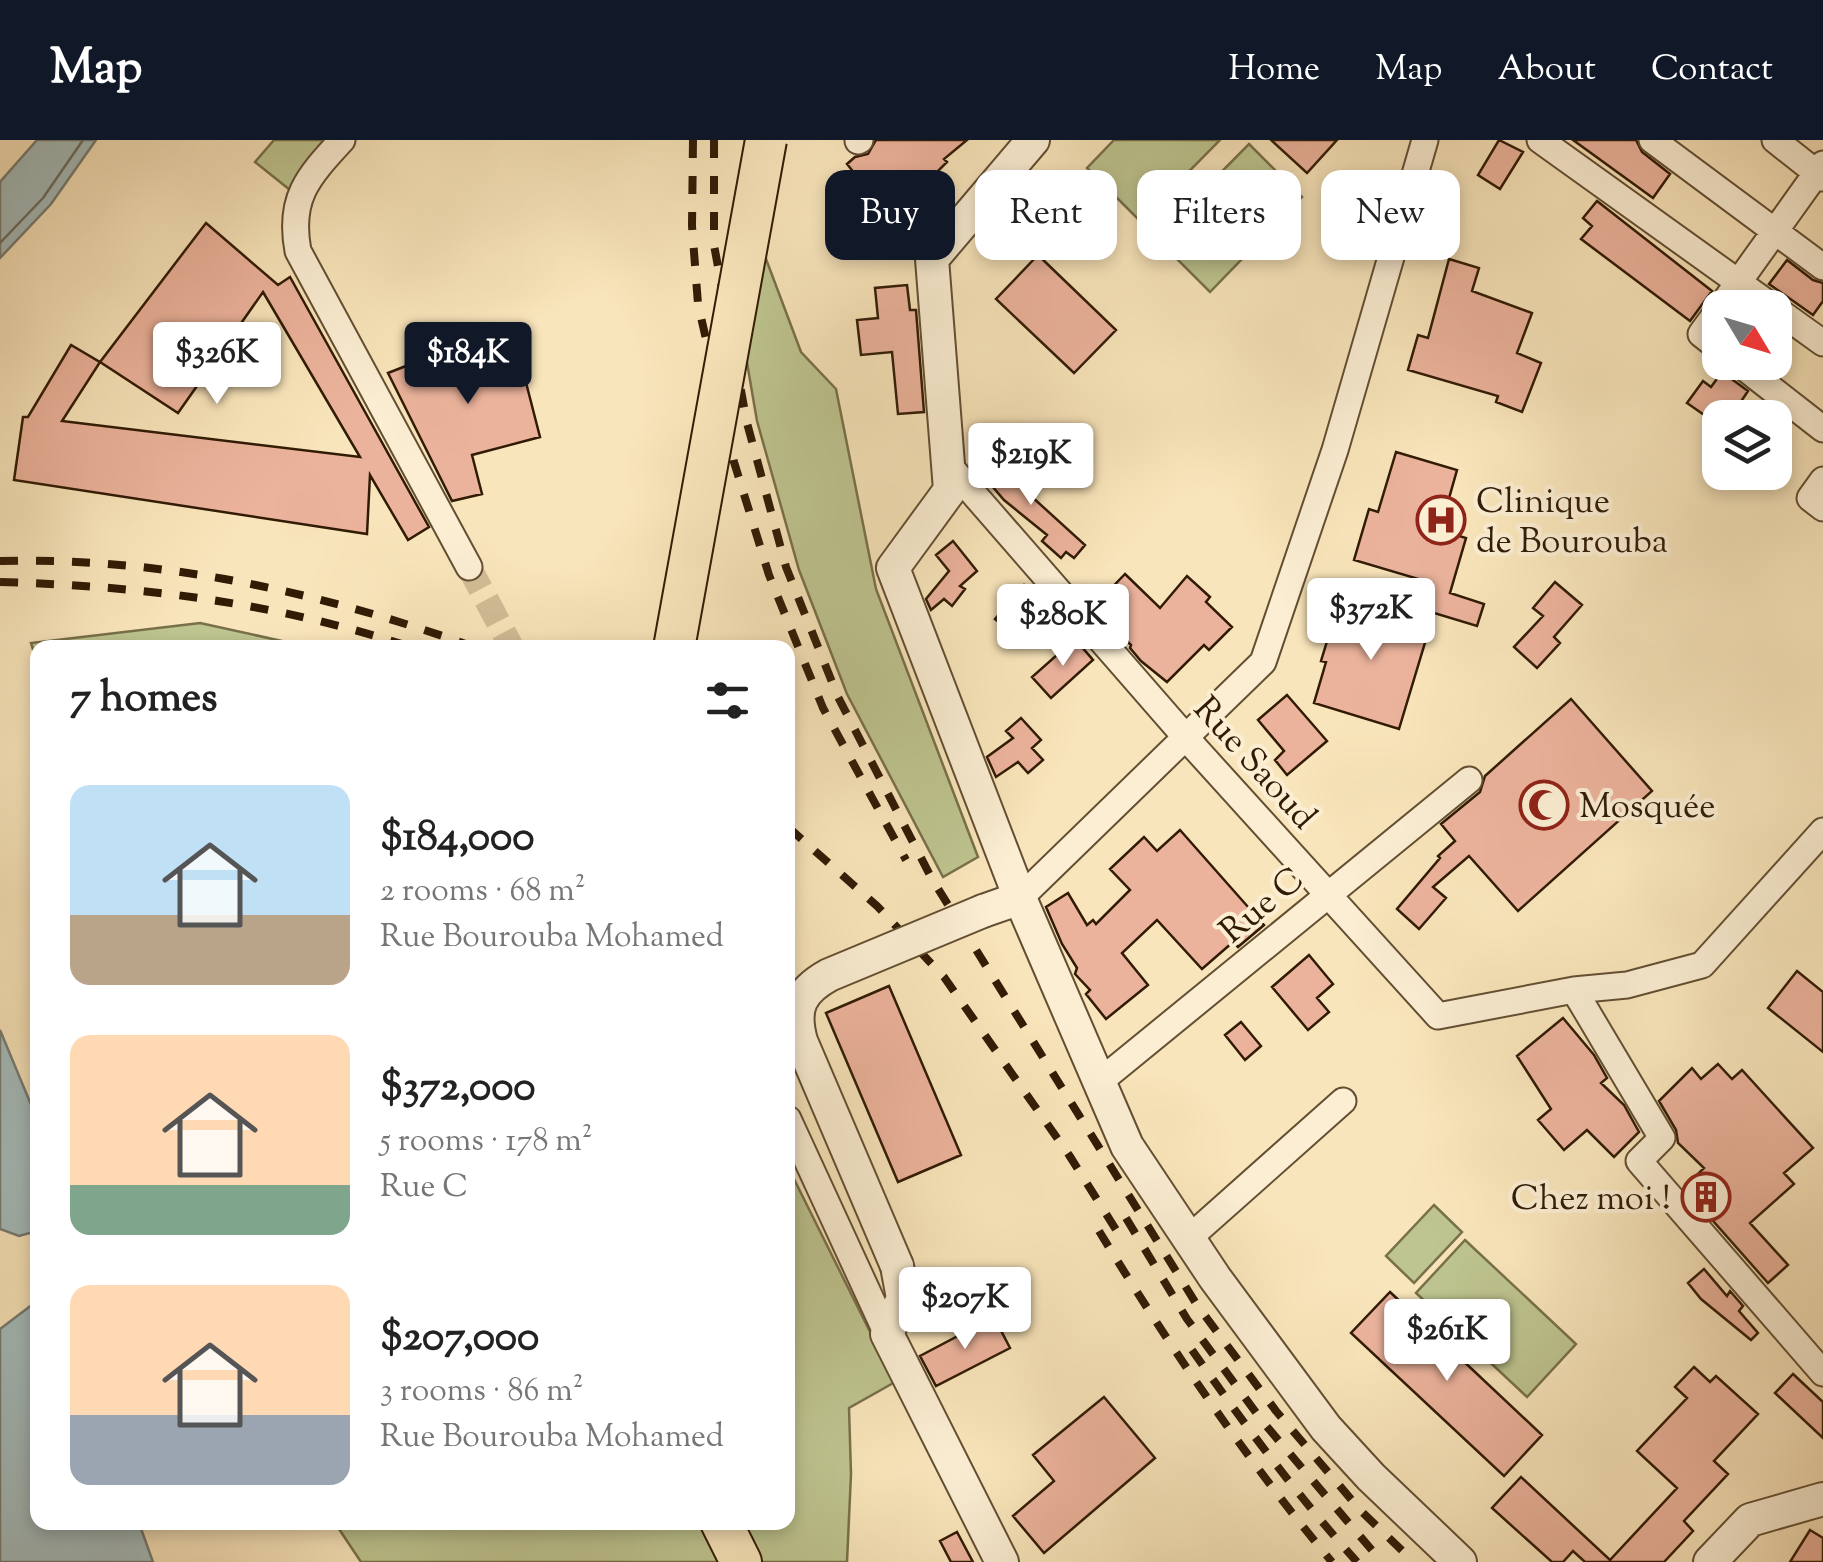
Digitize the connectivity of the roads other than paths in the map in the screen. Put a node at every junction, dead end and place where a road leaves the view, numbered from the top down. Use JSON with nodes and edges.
{"nodes":[{"id":1,"x":342,"y":140,"type":"edge"},
{"id":2,"x":766,"y":140,"type":"edge"},
{"id":3,"x":1032,"y":140,"type":"edge"},
{"id":4,"x":1425,"y":140,"type":"edge"},
{"id":5,"x":1540,"y":140,"type":"edge"},
{"id":6,"x":1652,"y":140,"type":"edge"},
{"id":7,"x":1775,"y":140,"type":"edge"},
{"id":8,"x":1821,"y":171,"type":"edge"},
{"id":9,"x":1775,"y":231,"type":"junction"},
{"id":10,"x":1823,"y":267,"type":"edge"},
{"id":11,"x":1740,"y":280,"type":"junction"},
{"id":12,"x":1733,"y":290,"type":"edge"},
{"id":13,"x":1823,"y":344,"type":"edge"},
{"id":14,"x":1761,"y":380,"type":"edge"},
{"id":15,"x":1823,"y":429,"type":"edge"},
{"id":16,"x":946,"y":462,"type":"junction"},
{"id":17,"x":1823,"y":480,"type":"edge"},
{"id":18,"x":1823,"y":508,"type":"edge"},
{"id":19,"x":469,"y":567,"type":"tunnel mouth"},
{"id":20,"x":675,"y":640,"type":"edge"},
{"id":21,"x":1188,"y":738,"type":"junction"},
{"id":22,"x":1470,"y":780,"type":"dead end"},
{"id":23,"x":1823,"y":832,"type":"edge"},
{"id":24,"x":1328,"y":894,"type":"junction"},
{"id":25,"x":1020,"y":898,"type":"junction"},
{"id":26,"x":1574,"y":990,"type":"junction"},
{"id":27,"x":1098,"y":1083,"type":"junction"},
{"id":28,"x":1343,"y":1101,"type":"dead end"},
{"id":29,"x":795,"y":1133,"type":"edge"},
{"id":30,"x":1189,"y":1238,"type":"junction"},
{"id":31,"x":887,"y":1334,"type":"junction"},
{"id":32,"x":1823,"y":1372,"type":"edge"},
{"id":33,"x":1823,"y":1500,"type":"edge"},
{"id":34,"x":725,"y":1530,"type":"edge"},
{"id":35,"x":741,"y":1562,"type":"edge"},
{"id":36,"x":1002,"y":1562,"type":"edge"},
{"id":37,"x":1460,"y":1562,"type":"edge"},
{"id":38,"x":1710,"y":1562,"type":"edge"}],
"edges":[{"from":1,"to":19,"type":"street"},
{"from":2,"to":20,"type":"main road","bridge":true},
{"from":3,"to":16,"type":"street"},
{"from":4,"to":21,"type":"street"},
{"from":5,"to":11,"type":"street"},
{"from":6,"to":9,"type":"street"},
{"from":7,"to":8,"type":"street"},
{"from":8,"to":9,"type":"street"},
{"from":9,"to":10,"type":"street"},
{"from":9,"to":11,"type":"street"},
{"from":11,"to":12,"type":"street"},
{"from":11,"to":13,"type":"street"},
{"from":14,"to":15,"type":"street"},
{"from":16,"to":21,"type":"street","name":"Rue Saoud"},
{"from":16,"to":25,"type":"street"},
{"from":17,"to":18,"type":"street"},
{"from":21,"to":24,"type":"street","name":"Rue Saoud"},
{"from":21,"to":25,"type":"street"},
{"from":22,"to":24,"type":"street","name":"Rue C"},
{"from":23,"to":26,"type":"street"},
{"from":24,"to":26,"type":"street","name":"Rue Saoud"},
{"from":24,"to":27,"type":"street","name":"Rue C"},
{"from":25,"to":27,"type":"street"},
{"from":25,"to":31,"type":"street","bridge":true},
{"from":26,"to":32,"type":"street"},
{"from":27,"to":30,"type":"street"},
{"from":28,"to":30,"type":"street"},
{"from":29,"to":31,"type":"street"},
{"from":30,"to":37,"type":"street"},
{"from":31,"to":36,"type":"street"},
{"from":33,"to":38,"type":"street"},
{"from":34,"to":35,"type":"main road"}]}
